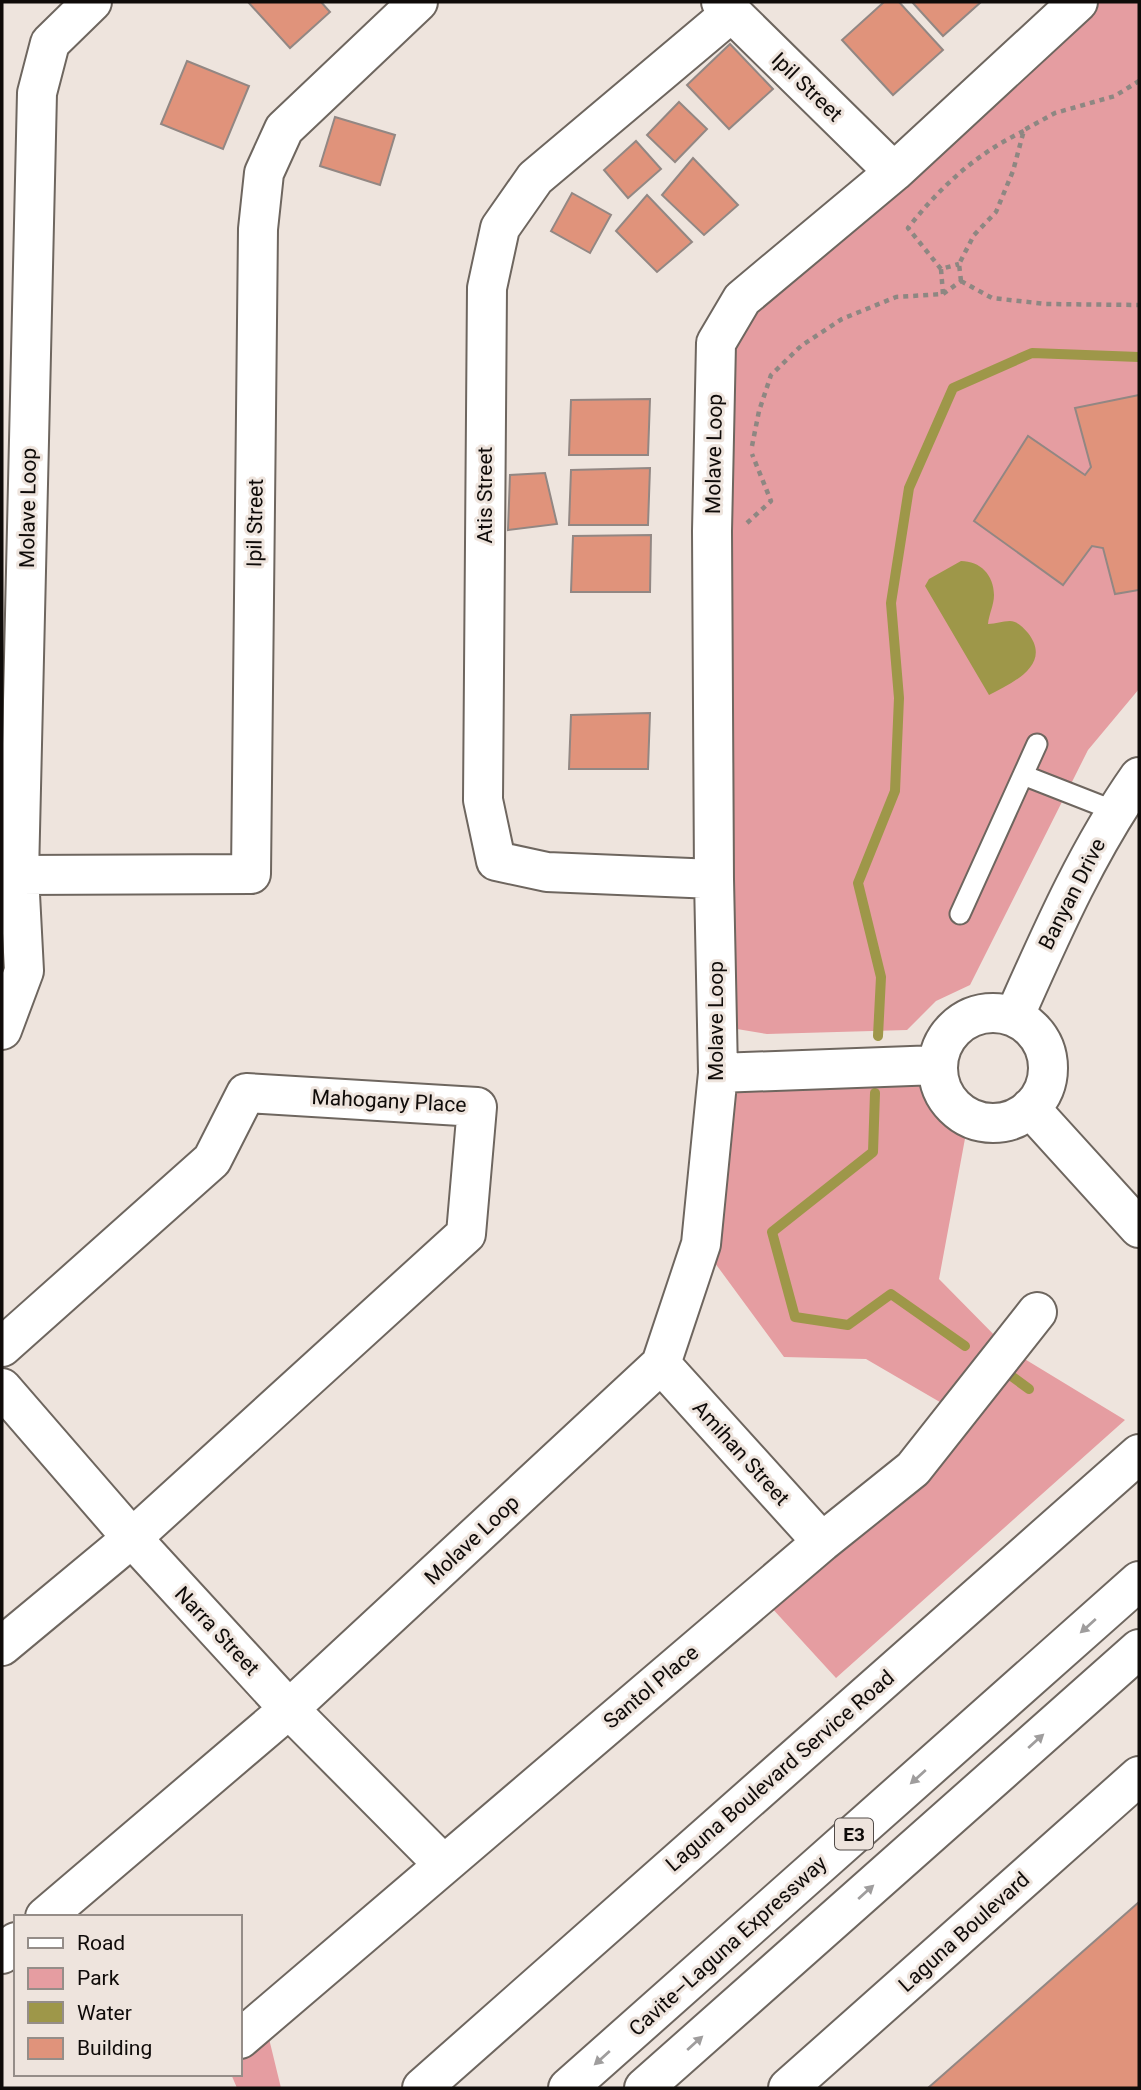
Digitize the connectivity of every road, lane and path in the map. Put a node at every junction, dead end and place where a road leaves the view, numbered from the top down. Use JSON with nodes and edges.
{"nodes":[{"id":1,"x":92,"y":2,"type":"edge"},
{"id":2,"x":418,"y":2,"type":"edge"},
{"id":3,"x":1066,"y":6,"type":"edge"},
{"id":4,"x":726,"y":8,"type":"edge"},
{"id":5,"x":1139,"y":81,"type":"edge"},
{"id":6,"x":1024,"y":131,"type":"junction"},
{"id":7,"x":894,"y":172,"type":"junction"},
{"id":8,"x":959,"y":264,"type":"junction"},
{"id":9,"x":941,"y":269,"type":"junction"},
{"id":10,"x":961,"y":281,"type":"junction"},
{"id":11,"x":943,"y":294,"type":"junction"},
{"id":12,"x":1139,"y":305,"type":"edge"},
{"id":13,"x":712,"y":531,"type":"junction"},
{"id":14,"x":1038,"y":744,"type":"dead end"},
{"id":15,"x":1023,"y":775,"type":"junction"},
{"id":16,"x":1139,"y":777,"type":"edge"},
{"id":17,"x":1115,"y":811,"type":"junction"},
{"id":18,"x":19,"y":875,"type":"junction"},
{"id":19,"x":714,"y":879,"type":"junction"},
{"id":20,"x":960,"y":914,"type":"dead end"},
{"id":21,"x":1014,"y":1017,"type":"junction"},
{"id":22,"x":2,"y":1030,"type":"edge"},
{"id":23,"x":938,"y":1065,"type":"junction"},
{"id":24,"x":718,"y":1073,"type":"junction"},
{"id":25,"x":1030,"y":1108,"type":"junction"},
{"id":26,"x":1139,"y":1228,"type":"edge"},
{"id":27,"x":1037,"y":1312,"type":"dead end"},
{"id":28,"x":2,"y":1347,"type":"edge"},
{"id":29,"x":661,"y":1364,"type":"junction"},
{"id":30,"x":2,"y":1388,"type":"edge"},
{"id":31,"x":1139,"y":1454,"type":"edge"},
{"id":32,"x":132,"y":1538,"type":"junction"},
{"id":33,"x":822,"y":1542,"type":"junction"},
{"id":34,"x":1139,"y":1581,"type":"edge"},
{"id":35,"x":2,"y":1646,"type":"edge"},
{"id":36,"x":1139,"y":1649,"type":"edge"},
{"id":37,"x":289,"y":1709,"type":"junction"},
{"id":38,"x":1139,"y":1776,"type":"edge"},
{"id":39,"x":443,"y":1864,"type":"junction"},
{"id":40,"x":47,"y":1915,"type":"edge"},
{"id":41,"x":242,"y":2037,"type":"edge"},
{"id":42,"x":422,"y":2088,"type":"edge"},
{"id":43,"x":568,"y":2088,"type":"edge"},
{"id":44,"x":645,"y":2088,"type":"edge"},
{"id":45,"x":788,"y":2088,"type":"edge"}],
"edges":[{"from":1,"to":18,"type":"main road","name":"Molave Loop"},
{"from":2,"to":18,"type":"main road","name":"Ipil Street"},
{"from":3,"to":7,"type":"main road","name":"Molave Loop"},
{"from":4,"to":7,"type":"main road","name":"Ipil Street"},
{"from":4,"to":19,"type":"main road","name":"Atis Street"},
{"from":5,"to":6,"type":"path"},
{"from":6,"to":8,"type":"path"},
{"from":6,"to":9,"type":"path"},
{"from":7,"to":13,"type":"main road","name":"Molave Loop"},
{"from":8,"to":9,"type":"path"},
{"from":8,"to":10,"type":"path"},
{"from":9,"to":11,"type":"path"},
{"from":10,"to":11,"type":"path"},
{"from":10,"to":12,"type":"path"},
{"from":11,"to":13,"type":"path"},
{"from":13,"to":19,"type":"main road","name":"Molave Loop"},
{"from":14,"to":15,"type":"lane"},
{"from":15,"to":17,"type":"lane"},
{"from":15,"to":20,"type":"lane"},
{"from":16,"to":17,"type":"main road","name":"Banyan Drive"},
{"from":17,"to":21,"type":"main road","name":"Banyan Drive"},
{"from":18,"to":22,"type":"main road","name":"Molave Loop"},
{"from":19,"to":24,"type":"main road","name":"Molave Loop"},
{"from":21,"to":23,"type":"main road"},
{"from":21,"to":25,"type":"main road"},
{"from":23,"to":24,"type":"main road"},
{"from":23,"to":25,"type":"main road"},
{"from":24,"to":29,"type":"main road","name":"Molave Loop"},
{"from":25,"to":26,"type":"main road"},
{"from":27,"to":33,"type":"main road","name":"Santol Place"},
{"from":28,"to":32,"type":"main road","name":"Mahogany Place"},
{"from":29,"to":33,"type":"main road","name":"Amihan Street"},
{"from":29,"to":37,"type":"main road","name":"Molave Loop"},
{"from":30,"to":32,"type":"main road","name":"Narra Street"},
{"from":31,"to":42,"type":"main road","name":"Laguna Boulevard Service Road"},
{"from":32,"to":35,"type":"main road"},
{"from":32,"to":37,"type":"main road","name":"Narra Street"},
{"from":33,"to":39,"type":"main road","name":"Santol Place"},
{"from":34,"to":43,"type":"main road","name":"Cavite–Laguna Expressway","number":"E3","one_way":true},
{"from":44,"to":36,"type":"main road","number":"E3","one_way":true},
{"from":37,"to":39,"type":"main road","name":"Narra Street"},
{"from":37,"to":40,"type":"main road","name":"Molave Loop"},
{"from":38,"to":45,"type":"main road","name":"Laguna Boulevard"},
{"from":39,"to":41,"type":"main road","name":"Santol Place"}]}
